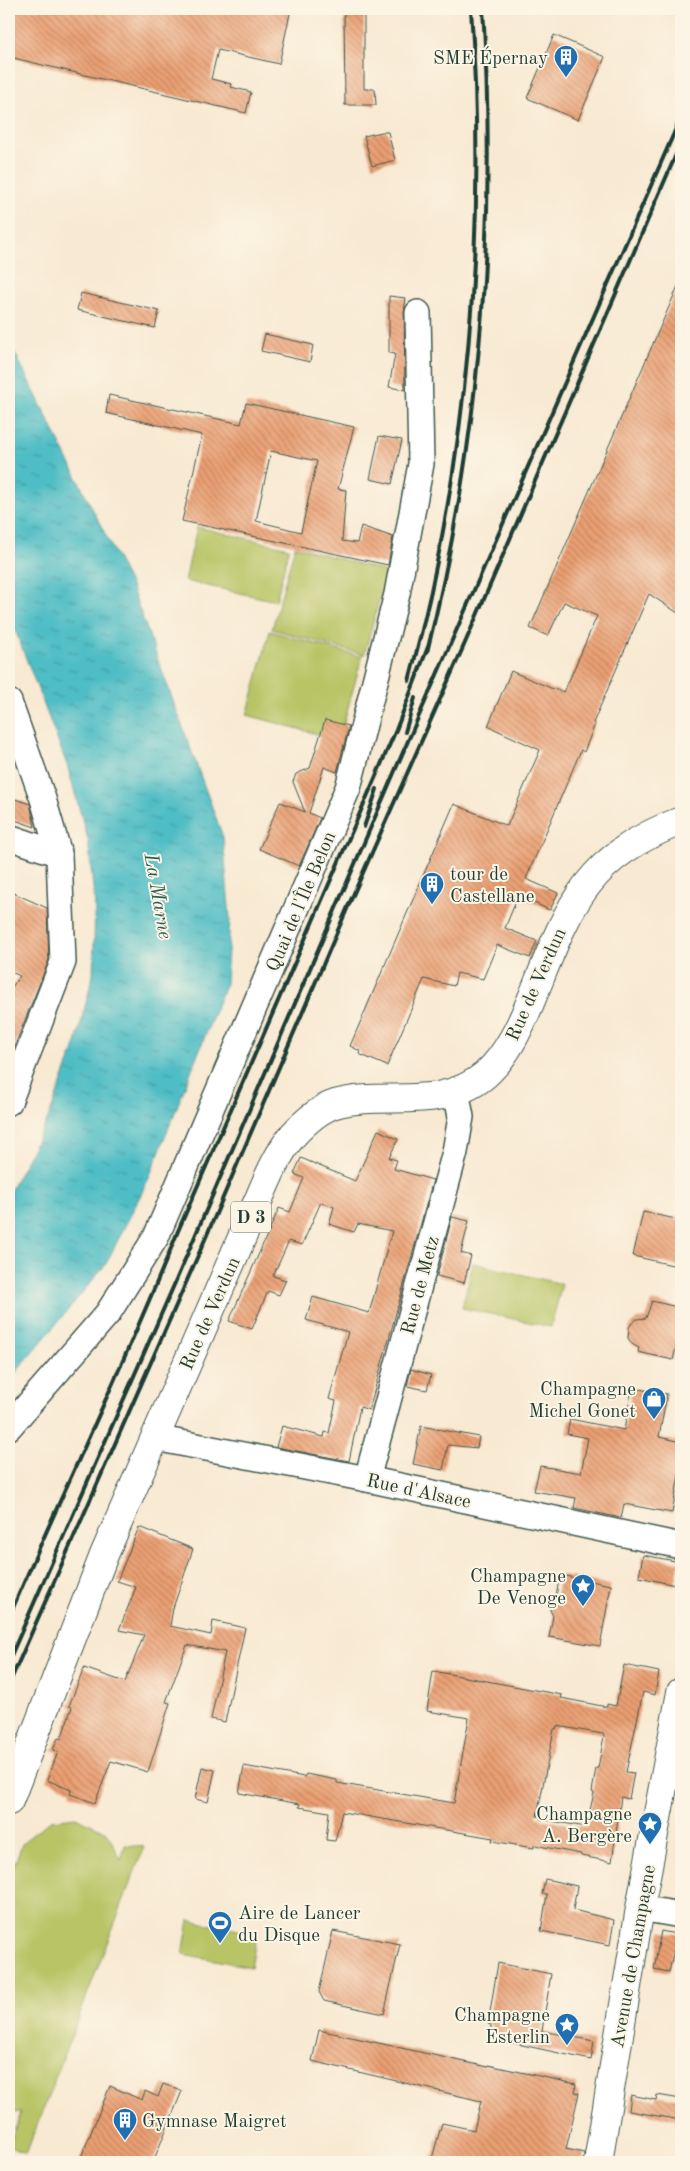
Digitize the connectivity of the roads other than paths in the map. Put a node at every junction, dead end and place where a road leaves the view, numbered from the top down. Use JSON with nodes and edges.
{"nodes":[{"id":1,"x":418,"y":312,"type":"dead end"},
{"id":2,"x":9,"y":702,"type":"edge"},
{"id":3,"x":681,"y":821,"type":"edge"},
{"id":4,"x":9,"y":837,"type":"edge"},
{"id":5,"x":59,"y":854,"type":"junction"},
{"id":6,"x":456,"y":1091,"type":"junction"},
{"id":7,"x":9,"y":1102,"type":"edge"},
{"id":8,"x":9,"y":1427,"type":"edge"},
{"id":9,"x":155,"y":1438,"type":"junction"},
{"id":10,"x":367,"y":1479,"type":"junction"},
{"id":11,"x":681,"y":1546,"type":"edge"},
{"id":12,"x":681,"y":1692,"type":"edge"},
{"id":13,"x":9,"y":1801,"type":"edge"},
{"id":14,"x":640,"y":1908,"type":"junction"},
{"id":15,"x":681,"y":1915,"type":"edge"},
{"id":16,"x":598,"y":2162,"type":"edge"}],
"edges":[{"from":1,"to":8,"type":"street","name":"Quai de l'Île Belon"},
{"from":2,"to":5,"type":"street"},
{"from":3,"to":6,"type":"main road","name":"Rue de Verdun","number":"D 3"},
{"from":4,"to":5,"type":"street"},
{"from":5,"to":7,"type":"street"},
{"from":6,"to":9,"type":"main road","name":"Rue de Verdun","number":"D 3"},
{"from":6,"to":10,"type":"street","name":"Rue de Metz"},
{"from":9,"to":10,"type":"street","name":"Rue d'Alsace"},
{"from":9,"to":13,"type":"main road","name":"Rue de Verdun","number":"D 3"},
{"from":10,"to":11,"type":"street","name":"Rue d'Alsace"},
{"from":12,"to":14,"type":"main road","name":"Avenue de Champagne"},
{"from":14,"to":15,"type":"street"},
{"from":14,"to":16,"type":"main road","name":"Avenue de Champagne"}]}
